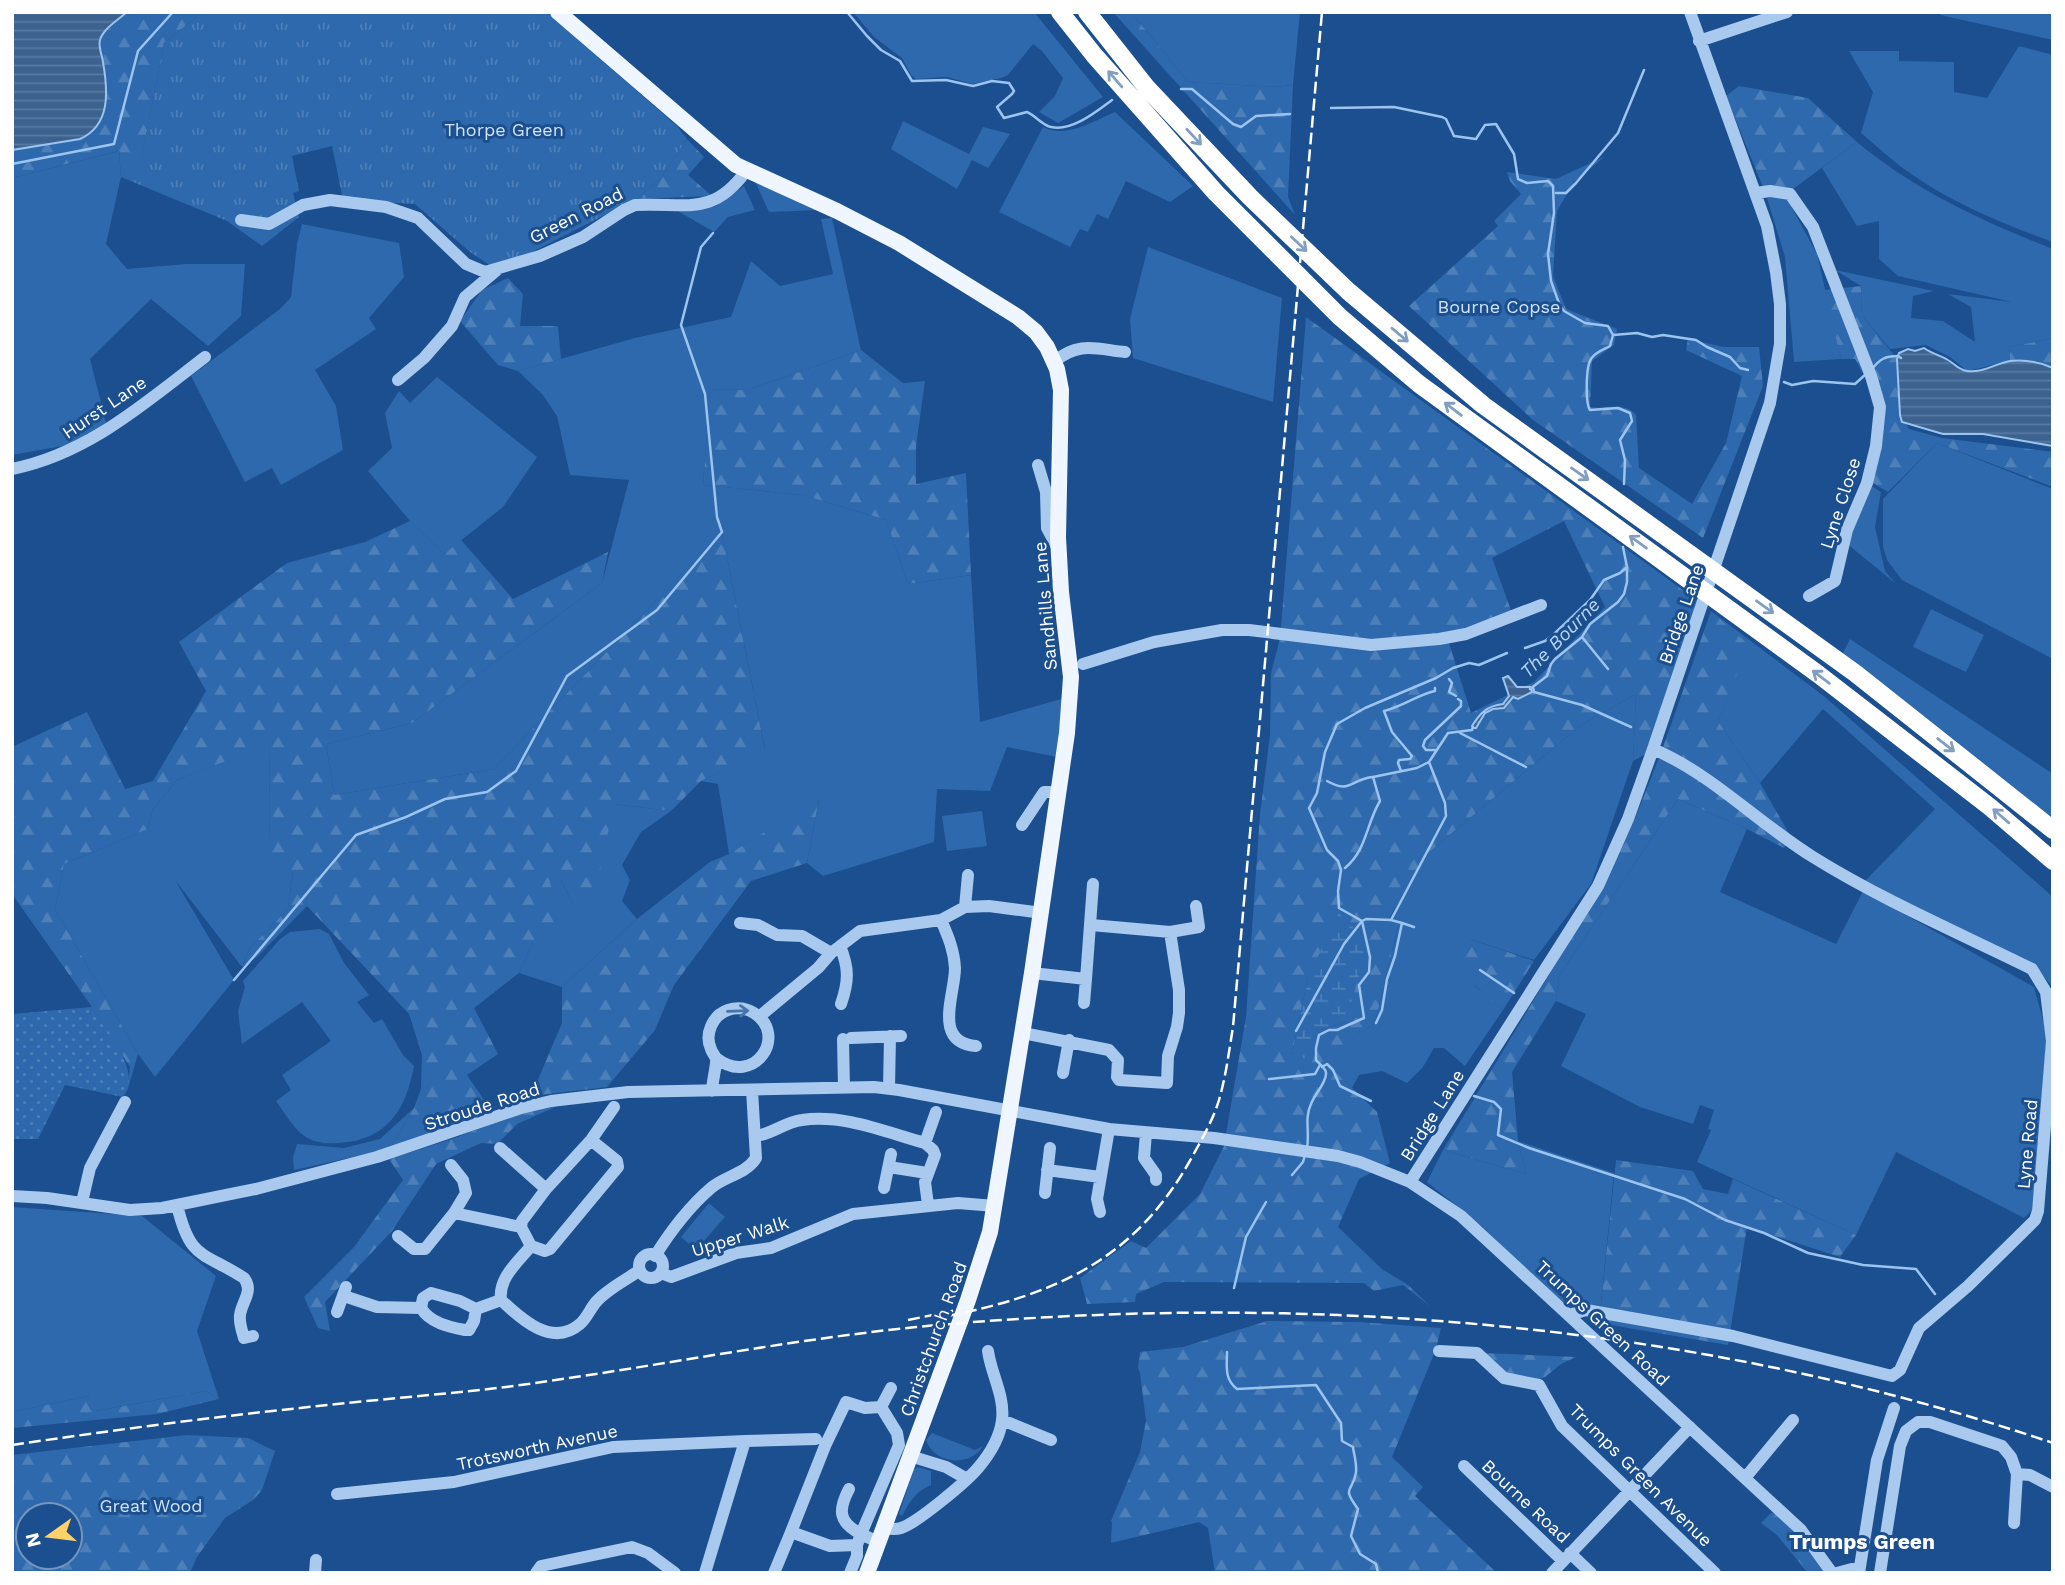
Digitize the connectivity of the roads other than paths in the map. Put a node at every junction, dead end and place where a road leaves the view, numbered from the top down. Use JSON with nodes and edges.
{"nodes":[{"id":1,"x":558,"y":12,"type":"edge"},
{"id":2,"x":1060,"y":12,"type":"edge"},
{"id":3,"x":1087,"y":12,"type":"edge"},
{"id":4,"x":1100,"y":12,"type":"edge"},
{"id":5,"x":1690,"y":12,"type":"edge"},
{"id":6,"x":1787,"y":12,"type":"edge"},
{"id":7,"x":1699,"y":41,"type":"junction"},
{"id":8,"x":1131,"y":68,"type":"junction"},
{"id":9,"x":746,"y":171,"type":"junction"},
{"id":10,"x":1756,"y":193,"type":"junction"},
{"id":11,"x":241,"y":220,"type":"dead end"},
{"id":12,"x":497,"y":270,"type":"junction"},
{"id":13,"x":1125,"y":352,"type":"dead end"},
{"id":14,"x":205,"y":357,"type":"dead end"},
{"id":15,"x":1054,"y":362,"type":"junction"},
{"id":16,"x":398,"y":380,"type":"dead end"},
{"id":17,"x":1038,"y":465,"type":"dead end"},
{"id":18,"x":12,"y":469,"type":"edge"},
{"id":19,"x":1059,"y":551,"type":"junction"},
{"id":20,"x":1810,"y":596,"type":"dead end"},
{"id":21,"x":1541,"y":605,"type":"dead end"},
{"id":22,"x":1067,"y":644,"type":"junction"},
{"id":23,"x":1083,"y":664,"type":"junction"},
{"id":24,"x":1071,"y":677,"type":"junction"},
{"id":25,"x":1653,"y":749,"type":"junction"},
{"id":26,"x":1058,"y":792,"type":"junction"},
{"id":27,"x":1021,"y":825,"type":"dead end"},
{"id":28,"x":2053,"y":830,"type":"edge"},
{"id":29,"x":2053,"y":861,"type":"edge"},
{"id":30,"x":968,"y":875,"type":"dead end"},
{"id":31,"x":1093,"y":884,"type":"dead end"},
{"id":32,"x":1196,"y":906,"type":"dead end"},
{"id":33,"x":965,"y":907,"type":"junction"},
{"id":34,"x":1042,"y":913,"type":"junction"},
{"id":35,"x":941,"y":920,"type":"junction"},
{"id":36,"x":740,"y":923,"type":"dead end"},
{"id":37,"x":1091,"y":925,"type":"junction"},
{"id":38,"x":1170,"y":932,"type":"junction"},
{"id":39,"x":836,"y":949,"type":"junction"},
{"id":40,"x":1032,"y":973,"type":"junction"},
{"id":41,"x":1086,"y":979,"type":"junction"},
{"id":42,"x":1084,"y":1003,"type":"dead end"},
{"id":43,"x":841,"y":1004,"type":"dead end"},
{"id":44,"x":760,"y":1016,"type":"junction"},
{"id":45,"x":1023,"y":1033,"type":"junction"},
{"id":46,"x":1069,"y":1040,"type":"junction"},
{"id":47,"x":976,"y":1046,"type":"dead end"},
{"id":48,"x":716,"y":1058,"type":"junction"},
{"id":49,"x":1063,"y":1073,"type":"dead end"},
{"id":50,"x":844,"y":1088,"type":"junction"},
{"id":51,"x":889,"y":1088,"type":"junction"},
{"id":52,"x":751,"y":1090,"type":"junction"},
{"id":53,"x":712,"y":1091,"type":"junction"},
{"id":54,"x":125,"y":1102,"type":"dead end"},
{"id":55,"x":614,"y":1107,"type":"dead end"},
{"id":56,"x":936,"y":1112,"type":"dead end"},
{"id":57,"x":1010,"y":1112,"type":"junction"},
{"id":58,"x":1108,"y":1129,"type":"junction"},
{"id":59,"x":1146,"y":1133,"type":"junction"},
{"id":60,"x":756,"y":1136,"type":"junction"},
{"id":61,"x":591,"y":1140,"type":"junction"},
{"id":62,"x":925,"y":1143,"type":"junction"},
{"id":63,"x":500,"y":1148,"type":"dead end"},
{"id":64,"x":1050,"y":1148,"type":"dead end"},
{"id":65,"x":451,"y":1165,"type":"dead end"},
{"id":66,"x":1047,"y":1170,"type":"junction"},
{"id":67,"x":928,"y":1173,"type":"junction"},
{"id":68,"x":1100,"y":1177,"type":"junction"},
{"id":69,"x":1156,"y":1180,"type":"dead end"},
{"id":70,"x":1410,"y":1182,"type":"junction"},
{"id":71,"x":884,"y":1188,"type":"dead end"},
{"id":72,"x":546,"y":1189,"type":"junction"},
{"id":73,"x":1045,"y":1193,"type":"dead end"},
{"id":74,"x":12,"y":1196,"type":"edge"},
{"id":75,"x":82,"y":1202,"type":"junction"},
{"id":76,"x":177,"y":1205,"type":"junction"},
{"id":77,"x":928,"y":1205,"type":"junction"},
{"id":78,"x":995,"y":1206,"type":"junction"},
{"id":79,"x":1100,"y":1212,"type":"dead end"},
{"id":80,"x":454,"y":1213,"type":"junction"},
{"id":81,"x":520,"y":1227,"type":"junction"},
{"id":82,"x":398,"y":1236,"type":"dead end"},
{"id":83,"x":531,"y":1246,"type":"junction"},
{"id":84,"x":655,"y":1256,"type":"junction"},
{"id":85,"x":640,"y":1270,"type":"junction"},
{"id":86,"x":660,"y":1273,"type":"junction"},
{"id":87,"x":501,"y":1300,"type":"junction"},
{"id":88,"x":421,"y":1308,"type":"junction"},
{"id":89,"x":475,"y":1309,"type":"junction"},
{"id":90,"x":337,"y":1312,"type":"dead end"},
{"id":91,"x":1569,"y":1314,"type":"junction"},
{"id":92,"x":253,"y":1336,"type":"dead end"},
{"id":93,"x":988,"y":1351,"type":"dead end"},
{"id":94,"x":1439,"y":1352,"type":"dead end"},
{"id":95,"x":891,"y":1388,"type":"dead end"},
{"id":96,"x":881,"y":1407,"type":"junction"},
{"id":97,"x":1894,"y":1408,"type":"dead end"},
{"id":98,"x":1002,"y":1420,"type":"junction"},
{"id":99,"x":1793,"y":1420,"type":"dead end"},
{"id":100,"x":1690,"y":1427,"type":"junction"},
{"id":101,"x":816,"y":1439,"type":"dead end"},
{"id":102,"x":1051,"y":1440,"type":"dead end"},
{"id":103,"x":745,"y":1441,"type":"junction"},
{"id":104,"x":910,"y":1456,"type":"junction"},
{"id":105,"x":1464,"y":1466,"type":"dead end"},
{"id":106,"x":2017,"y":1474,"type":"junction"},
{"id":107,"x":1745,"y":1478,"type":"junction"},
{"id":108,"x":967,"y":1479,"type":"junction"},
{"id":109,"x":2053,"y":1487,"type":"edge"},
{"id":110,"x":849,"y":1489,"type":"dead end"},
{"id":111,"x":1631,"y":1490,"type":"junction"},
{"id":112,"x":337,"y":1494,"type":"dead end"},
{"id":113,"x":2014,"y":1523,"type":"dead end"},
{"id":114,"x":791,"y":1532,"type":"junction"},
{"id":115,"x":881,"y":1535,"type":"junction"},
{"id":116,"x":859,"y":1540,"type":"junction"},
{"id":117,"x":1567,"y":1557,"type":"junction"},
{"id":118,"x":1859,"y":1570,"type":"edge"},
{"id":119,"x":536,"y":1573,"type":"edge"},
{"id":120,"x":675,"y":1573,"type":"edge"},
{"id":121,"x":705,"y":1573,"type":"edge"},
{"id":122,"x":774,"y":1573,"type":"edge"},
{"id":123,"x":850,"y":1573,"type":"edge"},
{"id":124,"x":867,"y":1573,"type":"edge"},
{"id":125,"x":1552,"y":1573,"type":"edge"},
{"id":126,"x":1591,"y":1573,"type":"edge"},
{"id":127,"x":1715,"y":1573,"type":"edge"},
{"id":128,"x":1834,"y":1573,"type":"edge"},
{"id":129,"x":1880,"y":1573,"type":"edge"}],
"edges":[{"from":1,"to":9,"type":"main road"},
{"from":29,"to":2,"type":"highway","one_way":true},
{"from":3,"to":8,"type":"highway"},
{"from":4,"to":8,"type":"highway"},
{"from":5,"to":7,"type":"street","name":"Bridge Lane"},
{"from":6,"to":7,"type":"street"},
{"from":7,"to":10,"type":"street","name":"Bridge Lane"},
{"from":8,"to":28,"type":"highway","one_way":true},
{"from":9,"to":12,"type":"street","name":"Green Road"},
{"from":9,"to":15,"type":"main road","name":"Sandhills Lane"},
{"from":10,"to":20,"type":"street","name":"Lyne Close"},
{"from":10,"to":25,"type":"street","name":"Bridge Lane"},
{"from":11,"to":12,"type":"street"},
{"from":12,"to":16,"type":"street","name":"Green Road"},
{"from":13,"to":15,"type":"street"},
{"from":14,"to":18,"type":"street","name":"Hurst Lane"},
{"from":15,"to":19,"type":"main road","name":"Sandhills Lane"},
{"from":17,"to":19,"type":"street"},
{"from":19,"to":22,"type":"main road","name":"Sandhills Lane"},
{"from":21,"to":23,"type":"street"},
{"from":22,"to":23,"type":"street"},
{"from":22,"to":24,"type":"main road","name":"Sandhills Lane"},
{"from":23,"to":24,"type":"street"},
{"from":24,"to":26,"type":"main road","name":"Sandhills Lane"},
{"from":25,"to":70,"type":"street","name":"Bridge Lane"},
{"from":25,"to":91,"type":"street","name":"Lyne Road"},
{"from":26,"to":27,"type":"street"},
{"from":26,"to":34,"type":"main road","name":"Sandhills Lane"},
{"from":30,"to":33,"type":"street"},
{"from":31,"to":37,"type":"street"},
{"from":32,"to":38,"type":"street"},
{"from":33,"to":34,"type":"street"},
{"from":33,"to":35,"type":"street"},
{"from":34,"to":40,"type":"main road","name":"Sandhills Lane"},
{"from":35,"to":39,"type":"street"},
{"from":35,"to":47,"type":"street"},
{"from":36,"to":39,"type":"street"},
{"from":37,"to":38,"type":"street"},
{"from":37,"to":41,"type":"street"},
{"from":38,"to":46,"type":"street"},
{"from":39,"to":43,"type":"street"},
{"from":39,"to":44,"type":"street"},
{"from":40,"to":41,"type":"street"},
{"from":40,"to":45,"type":"main road","name":"Sandhills Lane"},
{"from":41,"to":42,"type":"street"},
{"from":48,"to":44,"type":"street","one_way":true},
{"from":44,"to":48,"type":"street"},
{"from":45,"to":46,"type":"street"},
{"from":45,"to":57,"type":"main road","name":"Sandhills Lane"},
{"from":46,"to":49,"type":"street"},
{"from":48,"to":53,"type":"street"},
{"from":50,"to":51,"type":"street","name":"Stroude Road"},
{"from":50,"to":51,"type":"street"},
{"from":50,"to":52,"type":"street","name":"Stroude Road"},
{"from":51,"to":57,"type":"street","name":"Stroude Road"},
{"from":52,"to":53,"type":"street","name":"Stroude Road"},
{"from":52,"to":60,"type":"street"},
{"from":53,"to":76,"type":"street","name":"Stroude Road"},
{"from":54,"to":75,"type":"street"},
{"from":55,"to":61,"type":"street"},
{"from":56,"to":62,"type":"street"},
{"from":57,"to":58,"type":"street"},
{"from":57,"to":78,"type":"main road","name":"Christchurch Road"},
{"from":58,"to":59,"type":"street"},
{"from":58,"to":68,"type":"street"},
{"from":59,"to":69,"type":"street"},
{"from":59,"to":70,"type":"street","name":"Trumps Green Road"},
{"from":60,"to":62,"type":"street"},
{"from":60,"to":84,"type":"street"},
{"from":61,"to":72,"type":"street"},
{"from":61,"to":83,"type":"street"},
{"from":62,"to":67,"type":"street"},
{"from":63,"to":72,"type":"street"},
{"from":64,"to":66,"type":"street"},
{"from":65,"to":80,"type":"street"},
{"from":66,"to":68,"type":"street"},
{"from":66,"to":73,"type":"street"},
{"from":67,"to":71,"type":"street"},
{"from":67,"to":77,"type":"street"},
{"from":68,"to":79,"type":"street"},
{"from":70,"to":91,"type":"street","name":"Trumps Green Road"},
{"from":72,"to":81,"type":"street"},
{"from":74,"to":75,"type":"street","name":"Stroude Road"},
{"from":75,"to":76,"type":"street","name":"Stroude Road"},
{"from":76,"to":92,"type":"street"},
{"from":77,"to":78,"type":"street","name":"Upper Walk"},
{"from":77,"to":86,"type":"street","name":"Upper Walk"},
{"from":78,"to":104,"type":"main road","name":"Christchurch Road"},
{"from":80,"to":81,"type":"street"},
{"from":80,"to":82,"type":"street"},
{"from":81,"to":83,"type":"street"},
{"from":83,"to":87,"type":"street"},
{"from":84,"to":85,"type":"street"},
{"from":84,"to":86,"type":"street"},
{"from":85,"to":86,"type":"street"},
{"from":85,"to":87,"type":"street"},
{"from":87,"to":89,"type":"street"},
{"from":88,"to":89,"type":"street"},
{"from":88,"to":89,"type":"street"},
{"from":88,"to":90,"type":"street"},
{"from":91,"to":100,"type":"street","name":"Trumps Green Road"},
{"from":93,"to":98,"type":"street"},
{"from":94,"to":111,"type":"street","name":"Trumps Green Avenue"},
{"from":95,"to":96,"type":"street"},
{"from":96,"to":114,"type":"street"},
{"from":96,"to":116,"type":"street"},
{"from":97,"to":118,"type":"street"},
{"from":98,"to":102,"type":"street"},
{"from":98,"to":108,"type":"street"},
{"from":99,"to":107,"type":"street"},
{"from":100,"to":107,"type":"street","name":"Trumps Green Road"},
{"from":100,"to":111,"type":"street"},
{"from":101,"to":103,"type":"street","name":"Trotsworth Avenue"},
{"from":103,"to":112,"type":"street","name":"Trotsworth Avenue"},
{"from":103,"to":121,"type":"street"},
{"from":104,"to":108,"type":"street"},
{"from":104,"to":115,"type":"main road","name":"Christchurch Road"},
{"from":105,"to":117,"type":"street","name":"Bourne Road"},
{"from":106,"to":109,"type":"street"},
{"from":106,"to":113,"type":"street"},
{"from":106,"to":129,"type":"street"},
{"from":107,"to":128,"type":"street","name":"Trumps Green Road"},
{"from":108,"to":115,"type":"street"},
{"from":110,"to":116,"type":"street"},
{"from":111,"to":117,"type":"street"},
{"from":111,"to":127,"type":"street","name":"Trumps Green Avenue"},
{"from":114,"to":116,"type":"street"},
{"from":114,"to":122,"type":"street"},
{"from":115,"to":116,"type":"street"},
{"from":115,"to":124,"type":"main road","name":"Christchurch Road"},
{"from":116,"to":123,"type":"street"},
{"from":117,"to":125,"type":"street"},
{"from":117,"to":126,"type":"street","name":"Bourne Road"},
{"from":118,"to":128,"type":"street"},
{"from":119,"to":120,"type":"street"}]}
